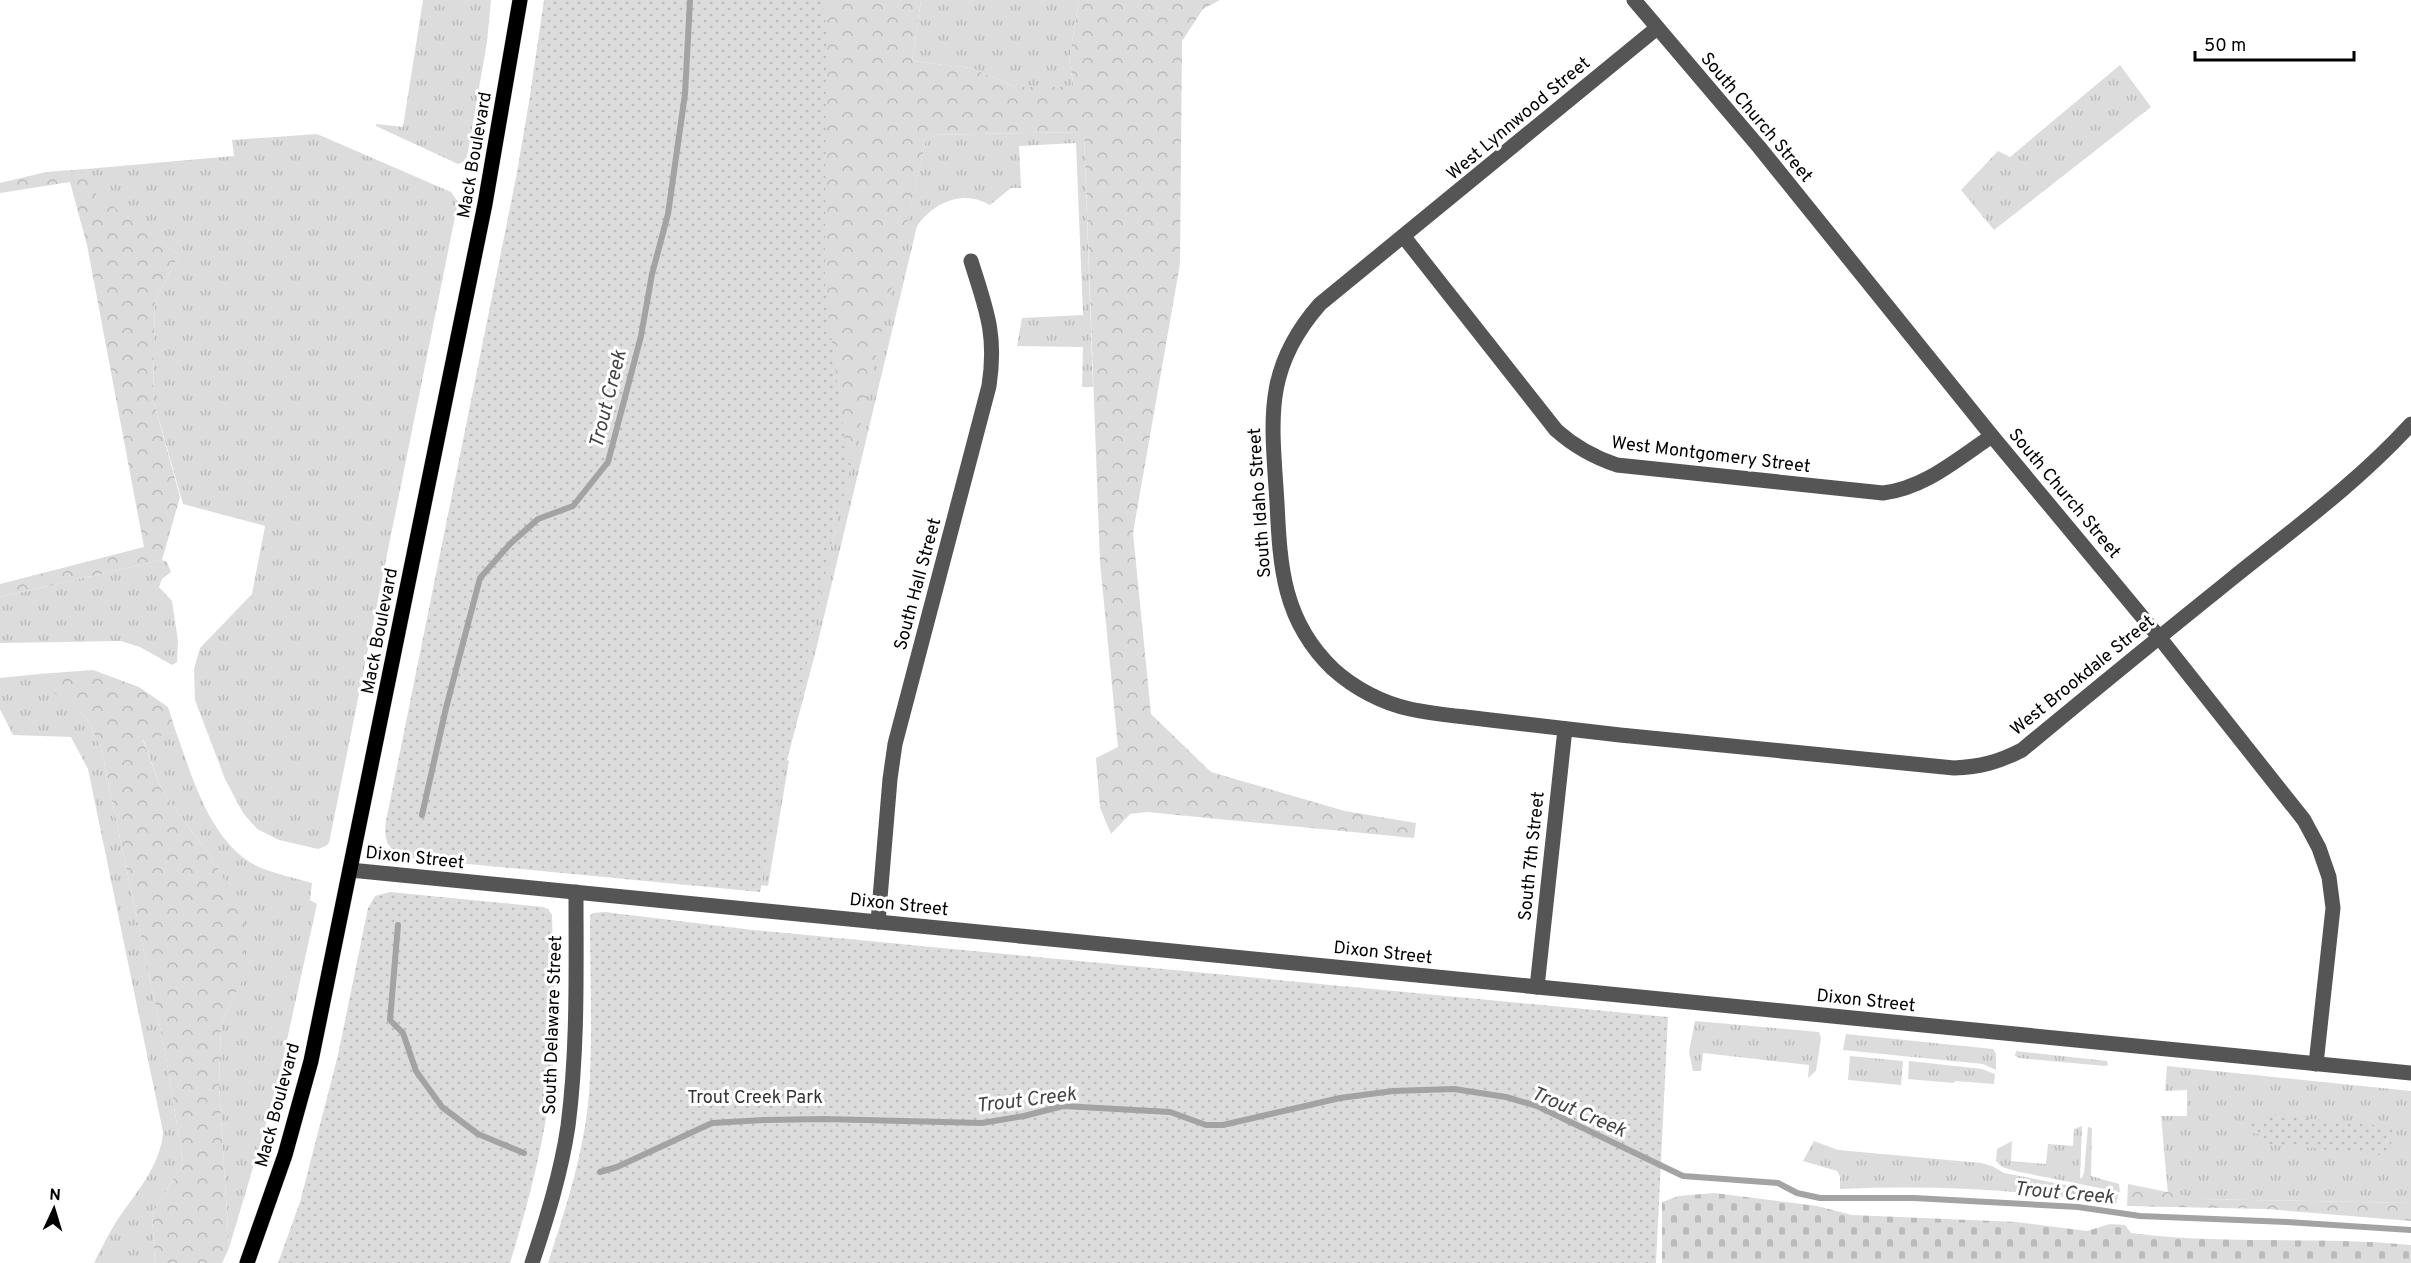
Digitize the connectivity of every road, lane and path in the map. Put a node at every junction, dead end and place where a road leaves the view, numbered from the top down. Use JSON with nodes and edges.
{"nodes":[{"id":1,"x":519,"y":0,"type":"edge"},
{"id":2,"x":1634,"y":0,"type":"edge"},
{"id":3,"x":1657,"y":28,"type":"junction"},
{"id":4,"x":1404,"y":237,"type":"junction"},
{"id":5,"x":971,"y":261,"type":"dead end"},
{"id":6,"x":2411,"y":424,"type":"edge"},
{"id":7,"x":1992,"y":436,"type":"junction"},
{"id":8,"x":2159,"y":637,"type":"junction"},
{"id":9,"x":1565,"y":729,"type":"junction"},
{"id":10,"x":350,"y":870,"type":"junction"},
{"id":11,"x":576,"y":892,"type":"junction"},
{"id":12,"x":878,"y":922,"type":"junction"},
{"id":13,"x":1537,"y":987,"type":"junction"},
{"id":14,"x":2316,"y":1064,"type":"junction"},
{"id":15,"x":2411,"y":1073,"type":"edge"},
{"id":16,"x":247,"y":1263,"type":"edge"},
{"id":17,"x":532,"y":1263,"type":"edge"}],
"edges":[{"from":1,"to":10,"type":"main road","name":"Mack Boulevard"},
{"from":2,"to":3,"type":"street","name":"South Church Street"},
{"from":3,"to":4,"type":"street","name":"West Lynnwood Street"},
{"from":3,"to":7,"type":"street","name":"South Church Street"},
{"from":4,"to":7,"type":"street","name":"West Montgomery Street"},
{"from":4,"to":9,"type":"street","name":"South Idaho Street"},
{"from":5,"to":12,"type":"street","name":"South Hall Street"},
{"from":6,"to":8,"type":"street","name":"West Brookdale Street"},
{"from":7,"to":8,"type":"street","name":"South Church Street"},
{"from":8,"to":9,"type":"street","name":"West Brookdale Street"},
{"from":8,"to":14,"type":"street","name":"South Church Street"},
{"from":9,"to":13,"type":"street","name":"South 7th Street"},
{"from":10,"to":11,"type":"street","name":"Dixon Street"},
{"from":10,"to":16,"type":"main road","name":"Mack Boulevard"},
{"from":11,"to":12,"type":"street","name":"Dixon Street"},
{"from":11,"to":17,"type":"street","name":"South Delaware Street"},
{"from":12,"to":13,"type":"street","name":"Dixon Street"},
{"from":13,"to":14,"type":"street","name":"Dixon Street"},
{"from":14,"to":15,"type":"street","name":"Dixon Street"}]}
